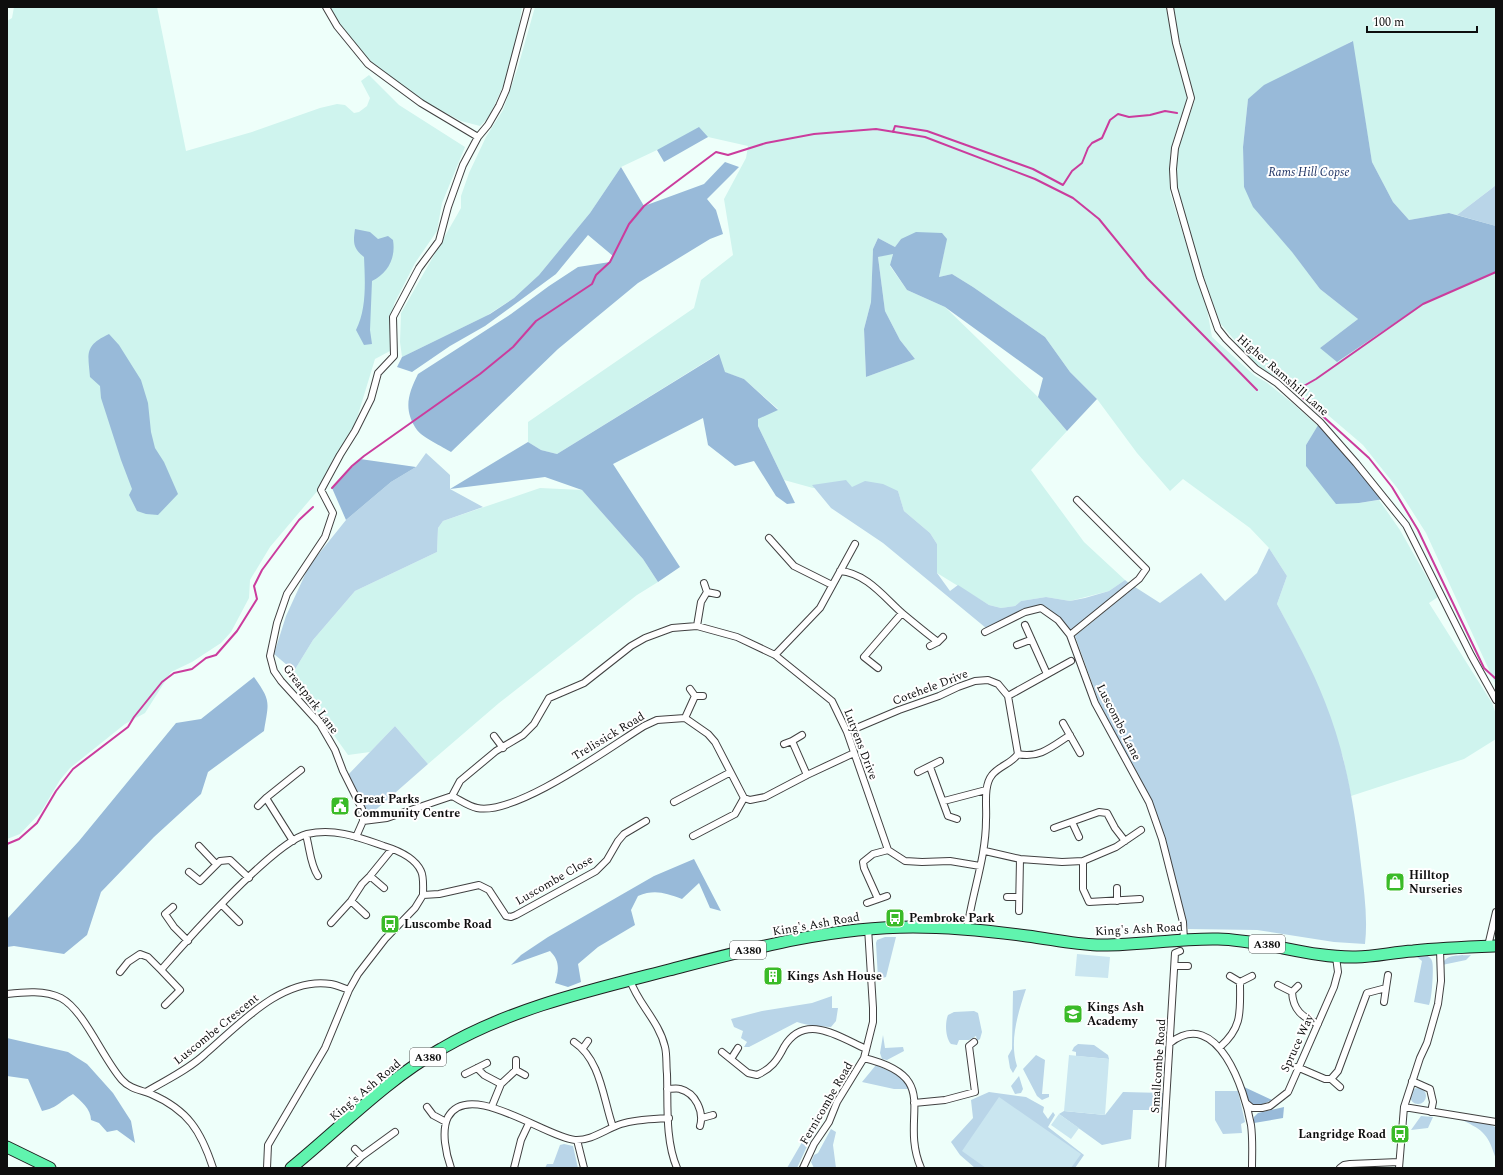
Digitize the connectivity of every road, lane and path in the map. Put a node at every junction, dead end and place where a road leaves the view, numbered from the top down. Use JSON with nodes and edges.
{"nodes":[{"id":1,"x":326,"y":7,"type":"edge"},
{"id":2,"x":528,"y":7,"type":"edge"},
{"id":3,"x":1170,"y":7,"type":"edge"},
{"id":4,"x":478,"y":137,"type":"junction"},
{"id":5,"x":1077,"y":500,"type":"dead end"},
{"id":6,"x":769,"y":538,"type":"dead end"},
{"id":7,"x":855,"y":544,"type":"dead end"},
{"id":8,"x":840,"y":571,"type":"junction"},
{"id":9,"x":704,"y":583,"type":"dead end"},
{"id":10,"x":832,"y":585,"type":"junction"},
{"id":11,"x":706,"y":592,"type":"junction"},
{"id":12,"x":717,"y":594,"type":"dead end"},
{"id":13,"x":902,"y":613,"type":"junction"},
{"id":14,"x":1025,"y":625,"type":"dead end"},
{"id":15,"x":697,"y":626,"type":"junction"},
{"id":16,"x":985,"y":632,"type":"dead end"},
{"id":17,"x":1070,"y":635,"type":"junction"},
{"id":18,"x":943,"y":637,"type":"dead end"},
{"id":19,"x":1030,"y":640,"type":"junction"},
{"id":20,"x":938,"y":642,"type":"junction"},
{"id":21,"x":1017,"y":645,"type":"dead end"},
{"id":22,"x":930,"y":646,"type":"dead end"},
{"id":23,"x":775,"y":655,"type":"junction"},
{"id":24,"x":1071,"y":662,"type":"dead end"},
{"id":25,"x":878,"y":668,"type":"dead end"},
{"id":26,"x":1047,"y":674,"type":"junction"},
{"id":27,"x":690,"y":689,"type":"dead end"},
{"id":28,"x":695,"y":696,"type":"junction"},
{"id":29,"x":703,"y":696,"type":"dead end"},
{"id":30,"x":1008,"y":696,"type":"junction"},
{"id":31,"x":1496,"y":700,"type":"edge"},
{"id":32,"x":685,"y":718,"type":"junction"},
{"id":33,"x":1063,"y":723,"type":"dead end"},
{"id":34,"x":847,"y":732,"type":"junction"},
{"id":35,"x":802,"y":735,"type":"dead end"},
{"id":36,"x":1070,"y":735,"type":"junction"},
{"id":37,"x":494,"y":736,"type":"dead end"},
{"id":38,"x":792,"y":741,"type":"junction"},
{"id":39,"x":784,"y":744,"type":"dead end"},
{"id":40,"x":503,"y":748,"type":"junction"},
{"id":41,"x":854,"y":753,"type":"junction"},
{"id":42,"x":1080,"y":753,"type":"dead end"},
{"id":43,"x":1018,"y":754,"type":"junction"},
{"id":44,"x":940,"y":761,"type":"dead end"},
{"id":45,"x":930,"y":767,"type":"junction"},
{"id":46,"x":301,"y":770,"type":"dead end"},
{"id":47,"x":918,"y":772,"type":"dead end"},
{"id":48,"x":729,"y":773,"type":"junction"},
{"id":49,"x":807,"y":775,"type":"junction"},
{"id":50,"x":986,"y":790,"type":"junction"},
{"id":51,"x":452,"y":796,"type":"junction"},
{"id":52,"x":266,"y":798,"type":"junction"},
{"id":53,"x":744,"y":798,"type":"junction"},
{"id":54,"x":944,"y":801,"type":"junction"},
{"id":55,"x":674,"y":802,"type":"dead end"},
{"id":56,"x":258,"y":806,"type":"dead end"},
{"id":57,"x":957,"y":819,"type":"dead end"},
{"id":58,"x":363,"y":821,"type":"junction"},
{"id":59,"x":646,"y":821,"type":"dead end"},
{"id":60,"x":1072,"y":822,"type":"junction"},
{"id":61,"x":1054,"y":828,"type":"dead end"},
{"id":62,"x":1141,"y":830,"type":"dead end"},
{"id":63,"x":306,"y":835,"type":"junction"},
{"id":64,"x":693,"y":836,"type":"dead end"},
{"id":65,"x":1078,"y":836,"type":"dead end"},
{"id":66,"x":356,"y":837,"type":"junction"},
{"id":67,"x":294,"y":841,"type":"junction"},
{"id":68,"x":1125,"y":841,"type":"junction"},
{"id":69,"x":199,"y":846,"type":"dead end"},
{"id":70,"x":392,"y":849,"type":"junction"},
{"id":71,"x":888,"y":850,"type":"junction"},
{"id":72,"x":985,"y":851,"type":"junction"},
{"id":73,"x":1020,"y":859,"type":"junction"},
{"id":74,"x":1083,"y":860,"type":"junction"},
{"id":75,"x":216,"y":864,"type":"junction"},
{"id":76,"x":980,"y":866,"type":"junction"},
{"id":77,"x":189,"y":872,"type":"dead end"},
{"id":78,"x":318,"y":876,"type":"dead end"},
{"id":79,"x":370,"y":876,"type":"junction"},
{"id":80,"x":249,"y":878,"type":"junction"},
{"id":81,"x":384,"y":888,"type":"dead end"},
{"id":82,"x":1116,"y":888,"type":"dead end"},
{"id":83,"x":423,"y":895,"type":"junction"},
{"id":84,"x":887,"y":896,"type":"dead end"},
{"id":85,"x":1008,"y":897,"type":"dead end"},
{"id":86,"x":1020,"y":897,"type":"junction"},
{"id":87,"x":878,"y":899,"type":"junction"},
{"id":88,"x":1140,"y":899,"type":"dead end"},
{"id":89,"x":351,"y":901,"type":"junction"},
{"id":90,"x":1118,"y":901,"type":"junction"},
{"id":91,"x":867,"y":903,"type":"dead end"},
{"id":92,"x":222,"y":905,"type":"junction"},
{"id":93,"x":173,"y":907,"type":"dead end"},
{"id":94,"x":1019,"y":911,"type":"dead end"},
{"id":95,"x":1496,"y":912,"type":"edge"},
{"id":96,"x":366,"y":915,"type":"dead end"},
{"id":97,"x":239,"y":922,"type":"dead end"},
{"id":98,"x":331,"y":924,"type":"dead end"},
{"id":99,"x":868,"y":928,"type":"junction"},
{"id":100,"x":967,"y":930,"type":"junction"},
{"id":101,"x":1184,"y":940,"type":"junction"},
{"id":102,"x":188,"y":941,"type":"junction"},
{"id":103,"x":1492,"y":946,"type":"edge"},
{"id":104,"x":1440,"y":950,"type":"junction"},
{"id":105,"x":1180,"y":951,"type":"dead end"},
{"id":106,"x":1336,"y":957,"type":"junction"},
{"id":107,"x":1176,"y":966,"type":"junction"},
{"id":108,"x":1188,"y":966,"type":"dead end"},
{"id":109,"x":161,"y":970,"type":"junction"},
{"id":110,"x":120,"y":972,"type":"dead end"},
{"id":111,"x":1388,"y":975,"type":"dead end"},
{"id":112,"x":1230,"y":976,"type":"dead end"},
{"id":113,"x":1252,"y":976,"type":"dead end"},
{"id":114,"x":630,"y":980,"type":"junction"},
{"id":115,"x":1240,"y":982,"type":"junction"},
{"id":116,"x":1278,"y":985,"type":"dead end"},
{"id":117,"x":1298,"y":986,"type":"dead end"},
{"id":118,"x":1386,"y":988,"type":"junction"},
{"id":119,"x":349,"y":990,"type":"junction"},
{"id":120,"x":1292,"y":992,"type":"junction"},
{"id":121,"x":7,"y":994,"type":"edge"},
{"id":122,"x":1384,"y":1002,"type":"dead end"},
{"id":123,"x":165,"y":1005,"type":"dead end"},
{"id":124,"x":1318,"y":1024,"type":"junction"},
{"id":125,"x":588,"y":1041,"type":"dead end"},
{"id":126,"x":574,"y":1042,"type":"dead end"},
{"id":127,"x":1170,"y":1043,"type":"junction"},
{"id":128,"x":969,"y":1044,"type":"dead end"},
{"id":129,"x":1220,"y":1047,"type":"junction"},
{"id":130,"x":583,"y":1048,"type":"junction"},
{"id":131,"x":738,"y":1048,"type":"dead end"},
{"id":132,"x":866,"y":1049,"type":"junction"},
{"id":133,"x":722,"y":1052,"type":"dead end"},
{"id":134,"x":864,"y":1058,"type":"junction"},
{"id":135,"x":730,"y":1059,"type":"junction"},
{"id":136,"x":516,"y":1060,"type":"dead end"},
{"id":137,"x":487,"y":1064,"type":"dead end"},
{"id":138,"x":1297,"y":1067,"type":"junction"},
{"id":139,"x":477,"y":1068,"type":"junction"},
{"id":140,"x":516,"y":1070,"type":"junction"},
{"id":141,"x":465,"y":1074,"type":"dead end"},
{"id":142,"x":525,"y":1075,"type":"dead end"},
{"id":143,"x":1332,"y":1079,"type":"junction"},
{"id":144,"x":1412,"y":1081,"type":"junction"},
{"id":145,"x":501,"y":1084,"type":"junction"},
{"id":146,"x":1340,"y":1087,"type":"dead end"},
{"id":147,"x":667,"y":1089,"type":"junction"},
{"id":148,"x":146,"y":1092,"type":"junction"},
{"id":149,"x":914,"y":1103,"type":"junction"},
{"id":150,"x":1246,"y":1103,"type":"junction"},
{"id":151,"x":492,"y":1106,"type":"junction"},
{"id":152,"x":427,"y":1107,"type":"dead end"},
{"id":153,"x":1404,"y":1107,"type":"junction"},
{"id":154,"x":1431,"y":1112,"type":"junction"},
{"id":155,"x":713,"y":1115,"type":"dead end"},
{"id":156,"x":669,"y":1118,"type":"junction"},
{"id":157,"x":702,"y":1118,"type":"junction"},
{"id":158,"x":446,"y":1122,"type":"junction"},
{"id":159,"x":1496,"y":1122,"type":"edge"},
{"id":160,"x":529,"y":1123,"type":"junction"},
{"id":161,"x":700,"y":1126,"type":"dead end"},
{"id":162,"x":612,"y":1127,"type":"junction"},
{"id":163,"x":395,"y":1132,"type":"dead end"},
{"id":164,"x":576,"y":1140,"type":"junction"},
{"id":165,"x":7,"y":1147,"type":"edge"},
{"id":166,"x":355,"y":1149,"type":"dead end"},
{"id":167,"x":362,"y":1156,"type":"junction"},
{"id":168,"x":1399,"y":1165,"type":"edge"},
{"id":169,"x":50,"y":1168,"type":"edge"},
{"id":170,"x":213,"y":1168,"type":"edge"},
{"id":171,"x":267,"y":1168,"type":"edge"},
{"id":172,"x":291,"y":1168,"type":"edge"},
{"id":173,"x":350,"y":1168,"type":"edge"},
{"id":174,"x":451,"y":1168,"type":"edge"},
{"id":175,"x":514,"y":1168,"type":"edge"},
{"id":176,"x":584,"y":1168,"type":"edge"},
{"id":177,"x":677,"y":1168,"type":"edge"},
{"id":178,"x":803,"y":1168,"type":"edge"},
{"id":179,"x":921,"y":1168,"type":"edge"},
{"id":180,"x":1162,"y":1168,"type":"edge"},
{"id":181,"x":1252,"y":1168,"type":"edge"},
{"id":182,"x":1340,"y":1168,"type":"edge"}],
"edges":[{"from":1,"to":4,"type":"street"},
{"from":2,"to":4,"type":"street"},
{"from":3,"to":31,"type":"street","name":"Higher Ramshill Lane"},
{"from":4,"to":58,"type":"street","name":"Greatpark Lane"},
{"from":5,"to":17,"type":"street"},
{"from":6,"to":10,"type":"street"},
{"from":7,"to":8,"type":"street"},
{"from":8,"to":10,"type":"street"},
{"from":8,"to":13,"type":"street"},
{"from":9,"to":11,"type":"street"},
{"from":10,"to":23,"type":"street"},
{"from":11,"to":12,"type":"street"},
{"from":11,"to":15,"type":"street"},
{"from":13,"to":20,"type":"street"},
{"from":13,"to":25,"type":"street"},
{"from":14,"to":19,"type":"street"},
{"from":15,"to":23,"type":"street","name":"Lutyens Drive"},
{"from":15,"to":40,"type":"street","name":"Lutyens Drive"},
{"from":16,"to":17,"type":"street"},
{"from":17,"to":101,"type":"street","name":"Luscombe Lane"},
{"from":18,"to":20,"type":"street"},
{"from":19,"to":21,"type":"street"},
{"from":19,"to":26,"type":"street"},
{"from":20,"to":22,"type":"street"},
{"from":23,"to":34,"type":"street","name":"Lutyens Drive"},
{"from":24,"to":26,"type":"street"},
{"from":26,"to":30,"type":"street"},
{"from":27,"to":28,"type":"street"},
{"from":28,"to":29,"type":"street"},
{"from":28,"to":32,"type":"street"},
{"from":30,"to":34,"type":"street","name":"Cotehele Drive"},
{"from":30,"to":43,"type":"street"},
{"from":32,"to":48,"type":"street"},
{"from":32,"to":51,"type":"street","name":"Trelissick Road"},
{"from":33,"to":36,"type":"street"},
{"from":34,"to":41,"type":"street","name":"Lutyens Drive"},
{"from":35,"to":38,"type":"street"},
{"from":36,"to":42,"type":"street"},
{"from":36,"to":43,"type":"street"},
{"from":37,"to":40,"type":"street"},
{"from":38,"to":39,"type":"street"},
{"from":38,"to":49,"type":"street"},
{"from":40,"to":51,"type":"street","name":"Lutyens Drive"},
{"from":41,"to":49,"type":"street"},
{"from":41,"to":71,"type":"street","name":"Lutyens Drive"},
{"from":43,"to":50,"type":"street"},
{"from":44,"to":45,"type":"street"},
{"from":45,"to":47,"type":"street"},
{"from":45,"to":54,"type":"street"},
{"from":46,"to":52,"type":"street"},
{"from":48,"to":53,"type":"street"},
{"from":48,"to":55,"type":"street"},
{"from":49,"to":53,"type":"street"},
{"from":50,"to":54,"type":"street"},
{"from":50,"to":72,"type":"street"},
{"from":51,"to":58,"type":"street"},
{"from":52,"to":56,"type":"street"},
{"from":52,"to":67,"type":"street"},
{"from":53,"to":64,"type":"street"},
{"from":54,"to":57,"type":"street"},
{"from":58,"to":66,"type":"street"},
{"from":59,"to":83,"type":"street","name":"Luscombe Close"},
{"from":60,"to":61,"type":"street"},
{"from":60,"to":65,"type":"street"},
{"from":60,"to":68,"type":"street"},
{"from":62,"to":68,"type":"street"},
{"from":63,"to":66,"type":"street"},
{"from":63,"to":67,"type":"street"},
{"from":63,"to":78,"type":"street"},
{"from":66,"to":70,"type":"street"},
{"from":67,"to":80,"type":"street"},
{"from":68,"to":74,"type":"street"},
{"from":69,"to":75,"type":"street"},
{"from":70,"to":79,"type":"street"},
{"from":70,"to":83,"type":"street"},
{"from":71,"to":76,"type":"street"},
{"from":71,"to":87,"type":"street"},
{"from":72,"to":73,"type":"street"},
{"from":72,"to":76,"type":"street"},
{"from":73,"to":74,"type":"street"},
{"from":73,"to":86,"type":"street"},
{"from":74,"to":90,"type":"street"},
{"from":75,"to":77,"type":"street"},
{"from":75,"to":80,"type":"street"},
{"from":76,"to":100,"type":"street"},
{"from":79,"to":81,"type":"street"},
{"from":79,"to":89,"type":"street"},
{"from":80,"to":92,"type":"street"},
{"from":82,"to":90,"type":"street"},
{"from":83,"to":119,"type":"street"},
{"from":84,"to":87,"type":"street"},
{"from":85,"to":86,"type":"street"},
{"from":86,"to":94,"type":"street"},
{"from":87,"to":91,"type":"street"},
{"from":88,"to":90,"type":"street"},
{"from":89,"to":96,"type":"street"},
{"from":89,"to":98,"type":"street"},
{"from":92,"to":97,"type":"street"},
{"from":92,"to":102,"type":"street"},
{"from":93,"to":102,"type":"street"},
{"from":95,"to":103,"type":"street"},
{"from":99,"to":100,"type":"highway","name":"King's Ash Road","number":"A380"},
{"from":99,"to":114,"type":"highway","name":"King's Ash Road","number":"A380"},
{"from":99,"to":132,"type":"street","name":"Fernicombe Road"},
{"from":100,"to":101,"type":"highway","name":"King's Ash Road","number":"A380"},
{"from":101,"to":106,"type":"highway","name":"King's Ash Road","number":"A380"},
{"from":102,"to":109,"type":"street"},
{"from":103,"to":104,"type":"highway","name":"King's Ash Road","number":"A380"},
{"from":104,"to":106,"type":"highway","name":"King's Ash Road","number":"A380"},
{"from":104,"to":144,"type":"street"},
{"from":105,"to":107,"type":"street","name":"Smallcombe Road"},
{"from":106,"to":124,"type":"street","name":"Spruce Way"},
{"from":107,"to":108,"type":"street"},
{"from":107,"to":127,"type":"street","name":"Smallcombe Road"},
{"from":109,"to":110,"type":"street"},
{"from":109,"to":123,"type":"street"},
{"from":111,"to":118,"type":"street"},
{"from":112,"to":115,"type":"street"},
{"from":113,"to":115,"type":"street"},
{"from":114,"to":147,"type":"street"},
{"from":114,"to":172,"type":"highway","name":"King's Ash Road","number":"A380"},
{"from":115,"to":129,"type":"street"},
{"from":116,"to":120,"type":"street"},
{"from":117,"to":120,"type":"street"},
{"from":118,"to":122,"type":"street"},
{"from":118,"to":143,"type":"street"},
{"from":119,"to":148,"type":"street","name":"Luscombe Crescent"},
{"from":119,"to":171,"type":"street"},
{"from":120,"to":124,"type":"street"},
{"from":121,"to":148,"type":"street"},
{"from":124,"to":138,"type":"street","name":"Spruce Way"},
{"from":125,"to":130,"type":"street"},
{"from":126,"to":130,"type":"street"},
{"from":127,"to":129,"type":"street"},
{"from":127,"to":180,"type":"street","name":"Smallcombe Road"},
{"from":128,"to":149,"type":"street"},
{"from":129,"to":150,"type":"street"},
{"from":130,"to":162,"type":"street"},
{"from":131,"to":135,"type":"street"},
{"from":132,"to":134,"type":"street","name":"Fernicombe Road"},
{"from":132,"to":135,"type":"street"},
{"from":133,"to":135,"type":"street"},
{"from":134,"to":149,"type":"street"},
{"from":134,"to":178,"type":"street","name":"Fernicombe Road"},
{"from":136,"to":140,"type":"street"},
{"from":137,"to":139,"type":"street"},
{"from":138,"to":143,"type":"street"},
{"from":138,"to":150,"type":"street","name":"Spruce Way"},
{"from":139,"to":141,"type":"street"},
{"from":139,"to":145,"type":"street"},
{"from":140,"to":142,"type":"street"},
{"from":140,"to":145,"type":"street"},
{"from":143,"to":146,"type":"street"},
{"from":144,"to":153,"type":"street"},
{"from":144,"to":154,"type":"street"},
{"from":145,"to":151,"type":"street"},
{"from":147,"to":156,"type":"street"},
{"from":147,"to":157,"type":"street"},
{"from":148,"to":170,"type":"street"},
{"from":149,"to":179,"type":"street"},
{"from":150,"to":181,"type":"street"},
{"from":151,"to":158,"type":"street"},
{"from":151,"to":160,"type":"street"},
{"from":152,"to":158,"type":"street"},
{"from":153,"to":154,"type":"street"},
{"from":153,"to":168,"type":"street"},
{"from":154,"to":159,"type":"street"},
{"from":155,"to":157,"type":"street"},
{"from":156,"to":162,"type":"street"},
{"from":156,"to":177,"type":"street"},
{"from":157,"to":161,"type":"street"},
{"from":158,"to":174,"type":"street"},
{"from":160,"to":164,"type":"street"},
{"from":160,"to":175,"type":"street"},
{"from":162,"to":164,"type":"street"},
{"from":163,"to":167,"type":"street"},
{"from":164,"to":176,"type":"street"},
{"from":165,"to":169,"type":"highway"},
{"from":166,"to":167,"type":"street"},
{"from":167,"to":173,"type":"street"},
{"from":168,"to":182,"type":"street"}]}
